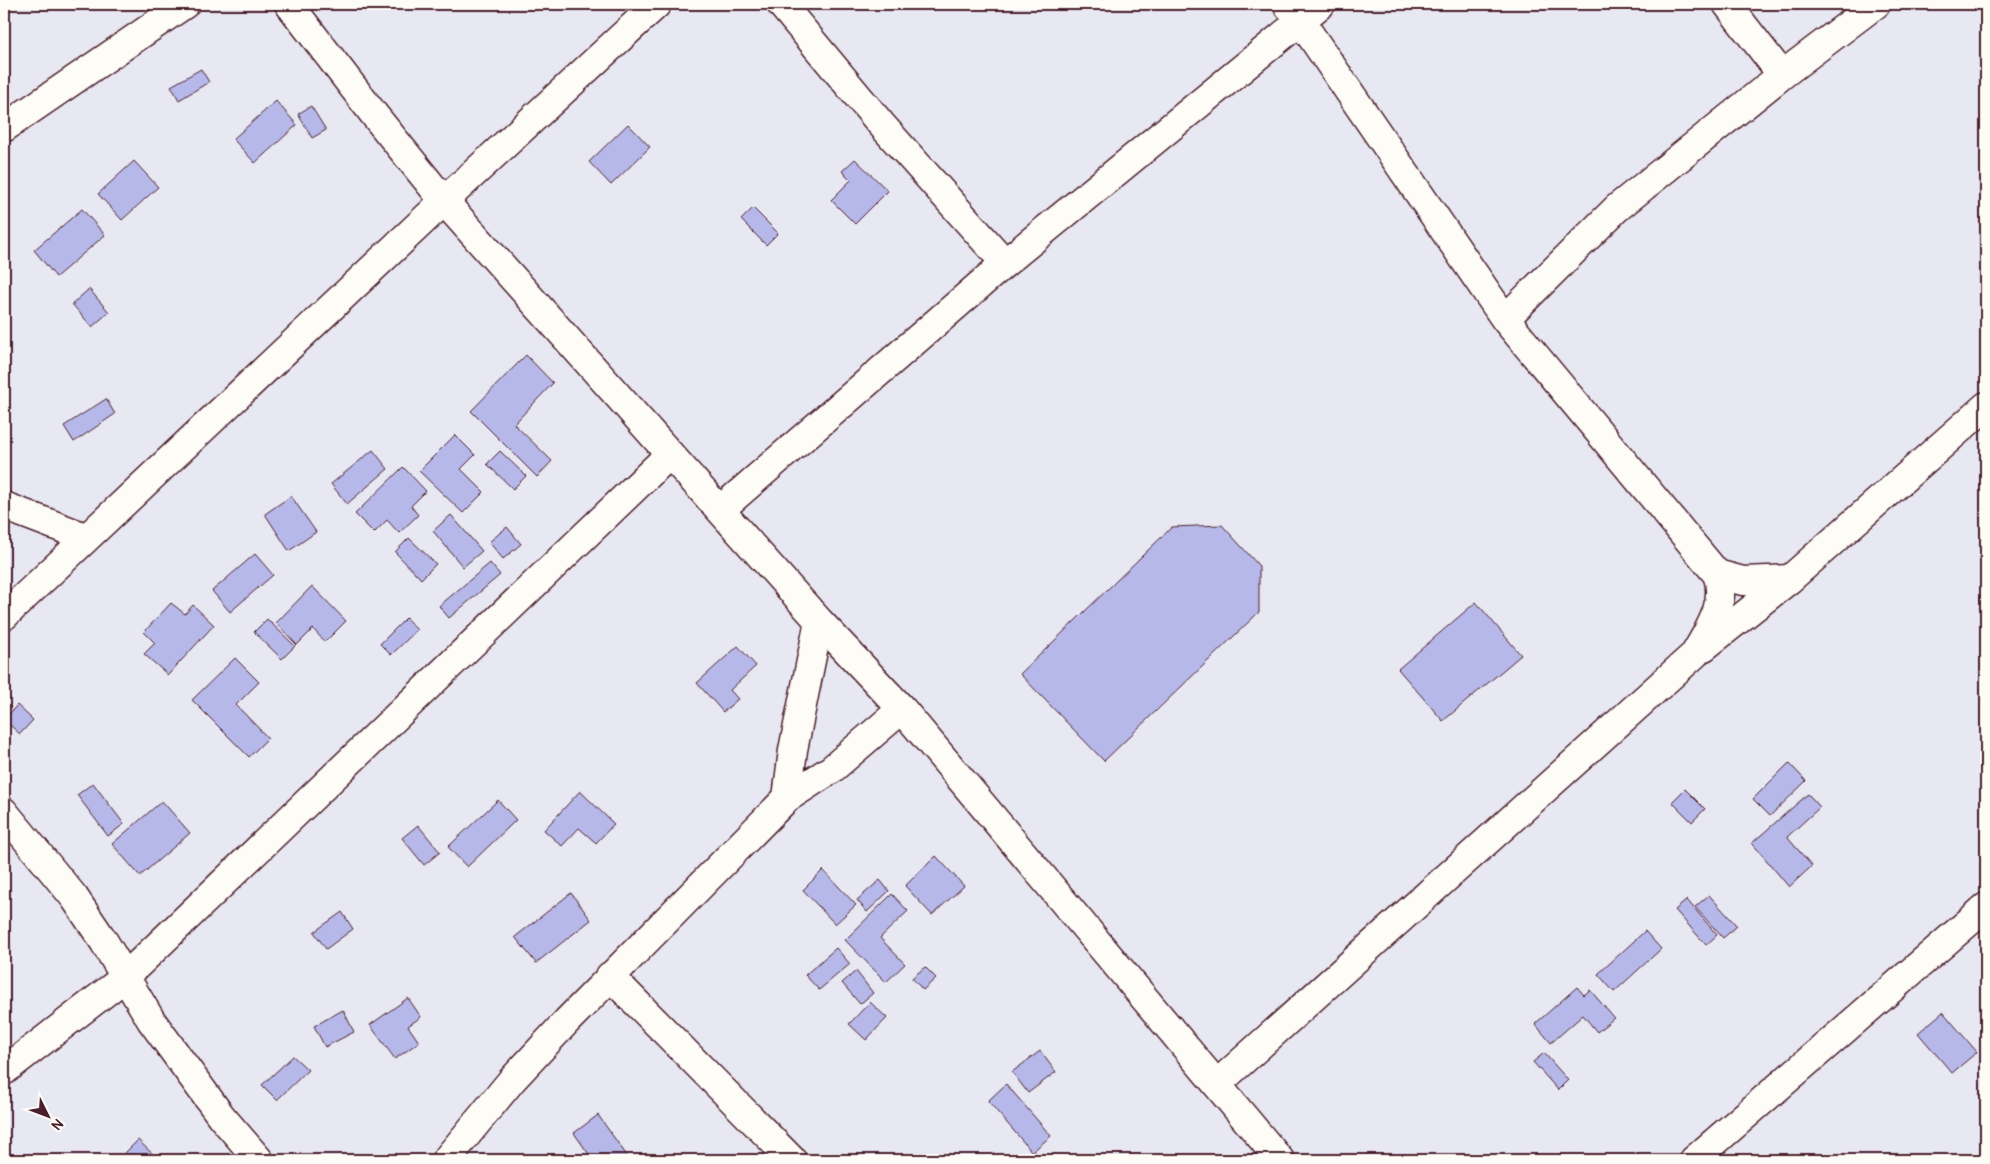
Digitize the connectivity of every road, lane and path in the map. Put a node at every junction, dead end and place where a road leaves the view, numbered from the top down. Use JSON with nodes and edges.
{"nodes":[{"id":1,"x":184,"y":4,"type":"edge"},
{"id":2,"x":289,"y":4,"type":"edge"},
{"id":3,"x":657,"y":4,"type":"edge"},
{"id":4,"x":781,"y":4,"type":"edge"},
{"id":5,"x":1727,"y":4,"type":"edge"},
{"id":6,"x":1876,"y":4,"type":"edge"},
{"id":7,"x":1303,"y":9,"type":"edge"},
{"id":8,"x":1782,"y":74,"type":"junction"},
{"id":9,"x":4,"y":127,"type":"edge"},
{"id":10,"x":444,"y":201,"type":"junction"},
{"id":11,"x":1005,"y":263,"type":"junction"},
{"id":12,"x":1505,"y":319,"type":"junction"},
{"id":13,"x":1986,"y":406,"type":"edge"},
{"id":14,"x":670,"y":455,"type":"junction"},
{"id":15,"x":4,"y":506,"type":"edge"},
{"id":16,"x":720,"y":509,"type":"junction"},
{"id":17,"x":85,"y":537,"type":"junction"},
{"id":18,"x":1716,"y":574,"type":"junction"},
{"id":19,"x":1790,"y":579,"type":"junction"},
{"id":20,"x":4,"y":616,"type":"edge"},
{"id":21,"x":819,"y":621,"type":"junction"},
{"id":22,"x":1694,"y":654,"type":"junction"},
{"id":23,"x":902,"y":709,"type":"junction"},
{"id":24,"x":787,"y":798,"type":"junction"},
{"id":25,"x":4,"y":812,"type":"edge"},
{"id":26,"x":1986,"y":906,"type":"edge"},
{"id":27,"x":610,"y":976,"type":"junction"},
{"id":28,"x":124,"y":978,"type":"junction"},
{"id":29,"x":4,"y":1071,"type":"edge"},
{"id":30,"x":1217,"y":1084,"type":"junction"},
{"id":31,"x":259,"y":1160,"type":"edge"},
{"id":32,"x":446,"y":1160,"type":"edge"},
{"id":33,"x":792,"y":1160,"type":"edge"},
{"id":34,"x":1280,"y":1160,"type":"edge"},
{"id":35,"x":1694,"y":1160,"type":"edge"}],
"edges":[{"from":1,"to":9,"type":"street"},
{"from":2,"to":10,"type":"street"},
{"from":3,"to":10,"type":"street"},
{"from":4,"to":11,"type":"street"},
{"from":5,"to":8,"type":"street"},
{"from":6,"to":8,"type":"street"},
{"from":7,"to":11,"type":"street"},
{"from":7,"to":12,"type":"street"},
{"from":8,"to":12,"type":"street"},
{"from":10,"to":14,"type":"street"},
{"from":10,"to":17,"type":"street"},
{"from":11,"to":16,"type":"street"},
{"from":12,"to":18,"type":"street"},
{"from":13,"to":19,"type":"street"},
{"from":14,"to":16,"type":"street"},
{"from":14,"to":28,"type":"street"},
{"from":15,"to":17,"type":"street"},
{"from":16,"to":21,"type":"street"},
{"from":17,"to":20,"type":"street"},
{"from":18,"to":19,"type":"street"},
{"from":18,"to":22,"type":"street"},
{"from":19,"to":22,"type":"street"},
{"from":21,"to":23,"type":"street"},
{"from":21,"to":24,"type":"street"},
{"from":22,"to":30,"type":"street"},
{"from":23,"to":24,"type":"street"},
{"from":23,"to":30,"type":"street"},
{"from":24,"to":27,"type":"street"},
{"from":25,"to":28,"type":"street"},
{"from":26,"to":35,"type":"street"},
{"from":27,"to":32,"type":"street"},
{"from":27,"to":33,"type":"street"},
{"from":28,"to":29,"type":"street"},
{"from":28,"to":31,"type":"street"},
{"from":30,"to":34,"type":"street"}]}
